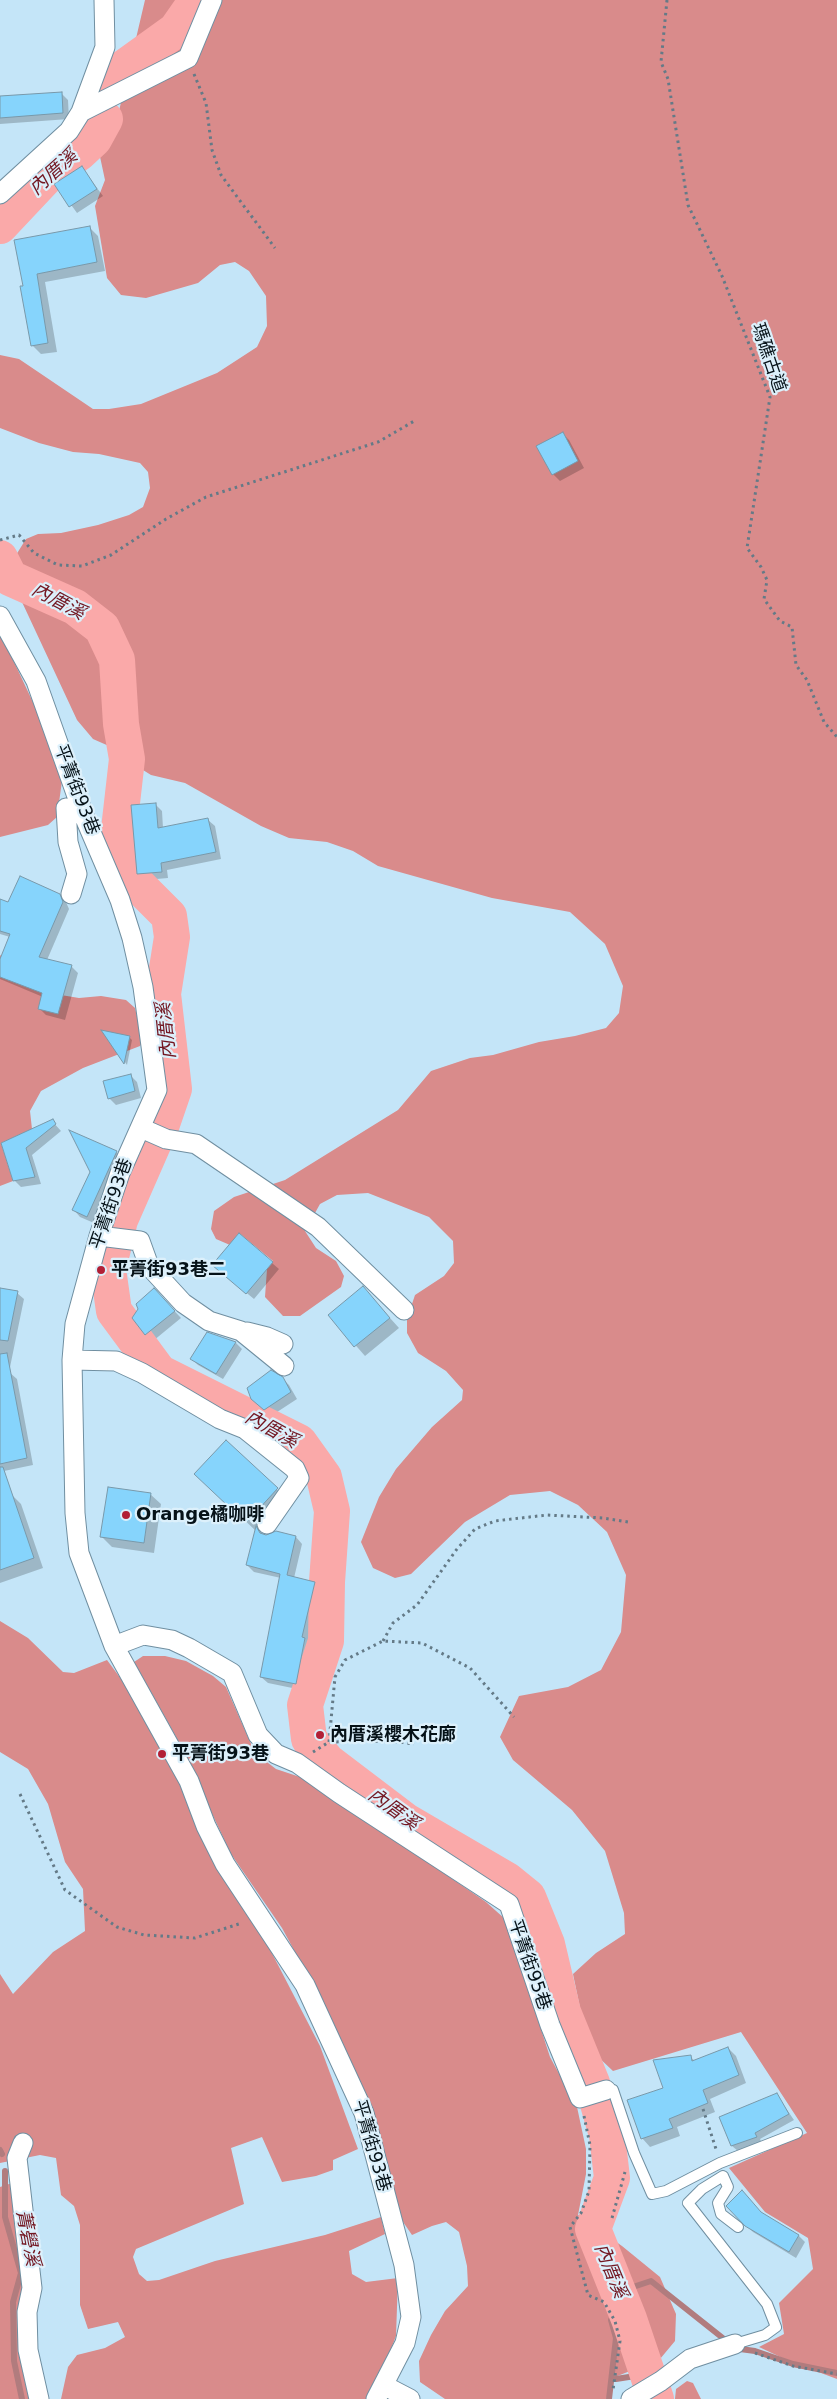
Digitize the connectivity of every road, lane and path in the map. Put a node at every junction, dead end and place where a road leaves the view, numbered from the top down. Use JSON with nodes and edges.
{"nodes":[{"id":1,"x":104,"y":0,"type":"edge"},
{"id":2,"x":212,"y":0,"type":"edge"},
{"id":3,"x":667,"y":0,"type":"edge"},
{"id":4,"x":188,"y":58,"type":"junction"},
{"id":5,"x":81,"y":112,"type":"junction"},
{"id":6,"x":0,"y":194,"type":"edge"},
{"id":7,"x":275,"y":248,"type":"dead end"},
{"id":8,"x":416,"y":420,"type":"dead end"},
{"id":9,"x":0,"y":540,"type":"edge"},
{"id":10,"x":0,"y":616,"type":"edge"},
{"id":11,"x":837,"y":737,"type":"edge"},
{"id":12,"x":84,"y":816,"type":"junction"},
{"id":13,"x":70,"y":894,"type":"dead end"},
{"id":14,"x":141,"y":1128,"type":"junction"},
{"id":15,"x":99,"y":1236,"type":"junction"},
{"id":16,"x":404,"y":1310,"type":"dead end"},
{"id":17,"x":241,"y":1330,"type":"junction"},
{"id":18,"x":283,"y":1344,"type":"dead end"},
{"id":19,"x":72,"y":1360,"type":"junction"},
{"id":20,"x":284,"y":1366,"type":"dead end"},
{"id":21,"x":628,"y":1522,"type":"dead end"},
{"id":22,"x":267,"y":1524,"type":"dead end"},
{"id":23,"x":383,"y":1641,"type":"junction"},
{"id":24,"x":114,"y":1646,"type":"junction"},
{"id":25,"x":514,"y":1717,"type":"dead end"},
{"id":26,"x":414,"y":1744,"type":"dead end"},
{"id":27,"x":20,"y":1794,"type":"dead end"},
{"id":28,"x":262,"y":1918,"type":"junction"},
{"id":29,"x":606,"y":2090,"type":"joint"},
{"id":30,"x":580,"y":2098,"type":"junction"},
{"id":31,"x":703,"y":2110,"type":"dead end"},
{"id":32,"x":797,"y":2133,"type":"dead end"},
{"id":33,"x":23,"y":2143,"type":"dead end"},
{"id":34,"x":634,"y":2153,"type":"junction"},
{"id":35,"x":720,"y":2164,"type":"junction"},
{"id":36,"x":612,"y":2218,"type":"dead end"},
{"id":37,"x":738,"y":2227,"type":"dead end"},
{"id":38,"x":727,"y":2347,"type":"junction"},
{"id":39,"x":837,"y":2374,"type":"edge"},
{"id":40,"x":381,"y":2392,"type":"edge"},
{"id":41,"x":628,"y":2396,"type":"edge"},
{"id":42,"x":39,"y":2399,"type":"edge"},
{"id":43,"x":410,"y":2399,"type":"edge"}],
"edges":[{"from":1,"to":5,"type":"street"},
{"from":2,"to":4,"type":"street"},
{"from":3,"to":11,"type":"path","name":"瑪礁古道"},
{"from":4,"to":5,"type":"street"},
{"from":4,"to":7,"type":"path"},
{"from":5,"to":6,"type":"street"},
{"from":8,"to":9,"type":"path"},
{"from":10,"to":12,"type":"street","name":"平菁街93巷"},
{"from":12,"to":13,"type":"street"},
{"from":12,"to":14,"type":"street","name":"平菁街93巷"},
{"from":14,"to":15,"type":"street","name":"平菁街93巷"},
{"from":14,"to":16,"type":"street"},
{"from":15,"to":17,"type":"street"},
{"from":15,"to":19,"type":"street","name":"平菁街93巷"},
{"from":17,"to":18,"type":"street"},
{"from":17,"to":20,"type":"street"},
{"from":19,"to":22,"type":"street"},
{"from":19,"to":24,"type":"street","name":"平菁街93巷"},
{"from":21,"to":23,"type":"path"},
{"from":23,"to":25,"type":"path"},
{"from":23,"to":26,"type":"path"},
{"from":24,"to":28,"type":"street","name":"平菁街93巷"},
{"from":24,"to":30,"type":"street","name":"平菁街95巷"},
{"from":27,"to":28,"type":"path"},
{"from":28,"to":40,"type":"street","name":"平菁街93巷"},
{"from":29,"to":30,"type":"street"},
{"from":29,"to":34,"type":"lane"},
{"from":30,"to":41,"type":"path"},
{"from":31,"to":35,"type":"path"},
{"from":32,"to":35,"type":"lane"},
{"from":33,"to":42,"type":"street"},
{"from":34,"to":35,"type":"lane"},
{"from":34,"to":36,"type":"path"},
{"from":37,"to":38,"type":"lane"},
{"from":38,"to":39,"type":"path"},
{"from":38,"to":41,"type":"street"},
{"from":40,"to":43,"type":"street"}]}
